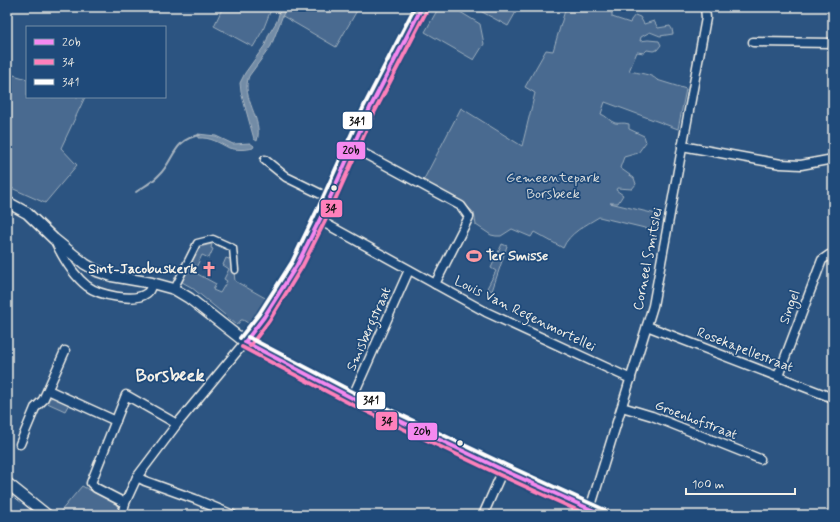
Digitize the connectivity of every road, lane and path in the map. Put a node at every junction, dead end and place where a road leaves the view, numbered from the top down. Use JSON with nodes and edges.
{"nodes":[{"id":1,"x":422,"y":7,"type":"edge"},
{"id":2,"x":705,"y":7,"type":"edge"},
{"id":3,"x":753,"y":42,"type":"dead end"},
{"id":4,"x":833,"y":44,"type":"edge"},
{"id":5,"x":682,"y":146,"type":"junction"},
{"id":6,"x":352,"y":147,"type":"junction"},
{"id":7,"x":833,"y":159,"type":"edge"},
{"id":8,"x":266,"y":160,"type":"dead end"},
{"id":9,"x":329,"y":198,"type":"junction"},
{"id":10,"x":7,"y":202,"type":"edge"},
{"id":11,"x":319,"y":220,"type":"junction"},
{"id":12,"x":54,"y":239,"type":"junction"},
{"id":13,"x":833,"y":254,"type":"edge"},
{"id":14,"x":235,"y":270,"type":"dead end"},
{"id":15,"x":409,"y":270,"type":"junction"},
{"id":16,"x":152,"y":283,"type":"junction"},
{"id":17,"x":435,"y":284,"type":"junction"},
{"id":18,"x":174,"y":289,"type":"junction"},
{"id":19,"x":647,"y":326,"type":"junction"},
{"id":20,"x":245,"y":342,"type":"junction"},
{"id":21,"x":65,"y":351,"type":"dead end"},
{"id":22,"x":778,"y":376,"type":"junction"},
{"id":23,"x":631,"y":379,"type":"junction"},
{"id":24,"x":48,"y":390,"type":"junction"},
{"id":25,"x":352,"y":398,"type":"junction"},
{"id":26,"x":833,"y":398,"type":"edge"},
{"id":27,"x":622,"y":407,"type":"junction"},
{"id":28,"x":116,"y":421,"type":"junction"},
{"id":29,"x":177,"y":424,"type":"junction"},
{"id":30,"x":20,"y":444,"type":"dead end"},
{"id":31,"x":760,"y":459,"type":"dead end"},
{"id":32,"x":503,"y":470,"type":"junction"},
{"id":33,"x":137,"y":477,"type":"junction"},
{"id":34,"x":7,"y":483,"type":"edge"},
{"id":35,"x":125,"y":503,"type":"junction"},
{"id":36,"x":590,"y":509,"type":"junction"},
{"id":37,"x":47,"y":515,"type":"edge"},
{"id":38,"x":122,"y":515,"type":"edge"},
{"id":39,"x":233,"y":515,"type":"edge"},
{"id":40,"x":483,"y":515,"type":"edge"},
{"id":41,"x":603,"y":515,"type":"edge"}],
"edges":[{"from":1,"to":6,"type":"street"},
{"from":2,"to":5,"type":"street","name":"Corneel Smitslei"},
{"from":3,"to":4,"type":"street"},
{"from":5,"to":7,"type":"street"},
{"from":5,"to":19,"type":"street","name":"Corneel Smitslei"},
{"from":6,"to":9,"type":"street"},
{"from":6,"to":17,"type":"street"},
{"from":8,"to":9,"type":"street"},
{"from":9,"to":11,"type":"street"},
{"from":10,"to":12,"type":"street"},
{"from":11,"to":15,"type":"street","name":"Louis Van Regenmortellei"},
{"from":11,"to":20,"type":"street"},
{"from":12,"to":16,"type":"street"},
{"from":12,"to":16,"type":"street"},
{"from":13,"to":22,"type":"street","name":"Singel"},
{"from":14,"to":18,"type":"street"},
{"from":15,"to":17,"type":"street","name":"Louis Van Regenmortellei"},
{"from":15,"to":25,"type":"street","name":"Smisbergstraat"},
{"from":16,"to":18,"type":"street"},
{"from":17,"to":23,"type":"street","name":"Louis Van Regenmortellei"},
{"from":18,"to":20,"type":"street"},
{"from":19,"to":22,"type":"street","name":"Rosekapellestraat"},
{"from":19,"to":23,"type":"street","name":"Corneel Smitslei"},
{"from":20,"to":25,"type":"street"},
{"from":20,"to":29,"type":"street"},
{"from":21,"to":24,"type":"street"},
{"from":22,"to":26,"type":"street","name":"Rosekapellestraat"},
{"from":23,"to":27,"type":"street","name":"Corneel Smitslei"},
{"from":24,"to":28,"type":"street"},
{"from":24,"to":30,"type":"street"},
{"from":25,"to":32,"type":"street"},
{"from":27,"to":31,"type":"street","name":"Groenhofstraat"},
{"from":27,"to":36,"type":"street","name":"Corneel Smitslei"},
{"from":28,"to":29,"type":"street"},
{"from":28,"to":35,"type":"street"},
{"from":29,"to":33,"type":"street"},
{"from":32,"to":36,"type":"street"},
{"from":32,"to":40,"type":"street"},
{"from":33,"to":35,"type":"street"},
{"from":33,"to":39,"type":"street"},
{"from":34,"to":37,"type":"street"},
{"from":35,"to":38,"type":"street"},
{"from":36,"to":41,"type":"street"}]}
